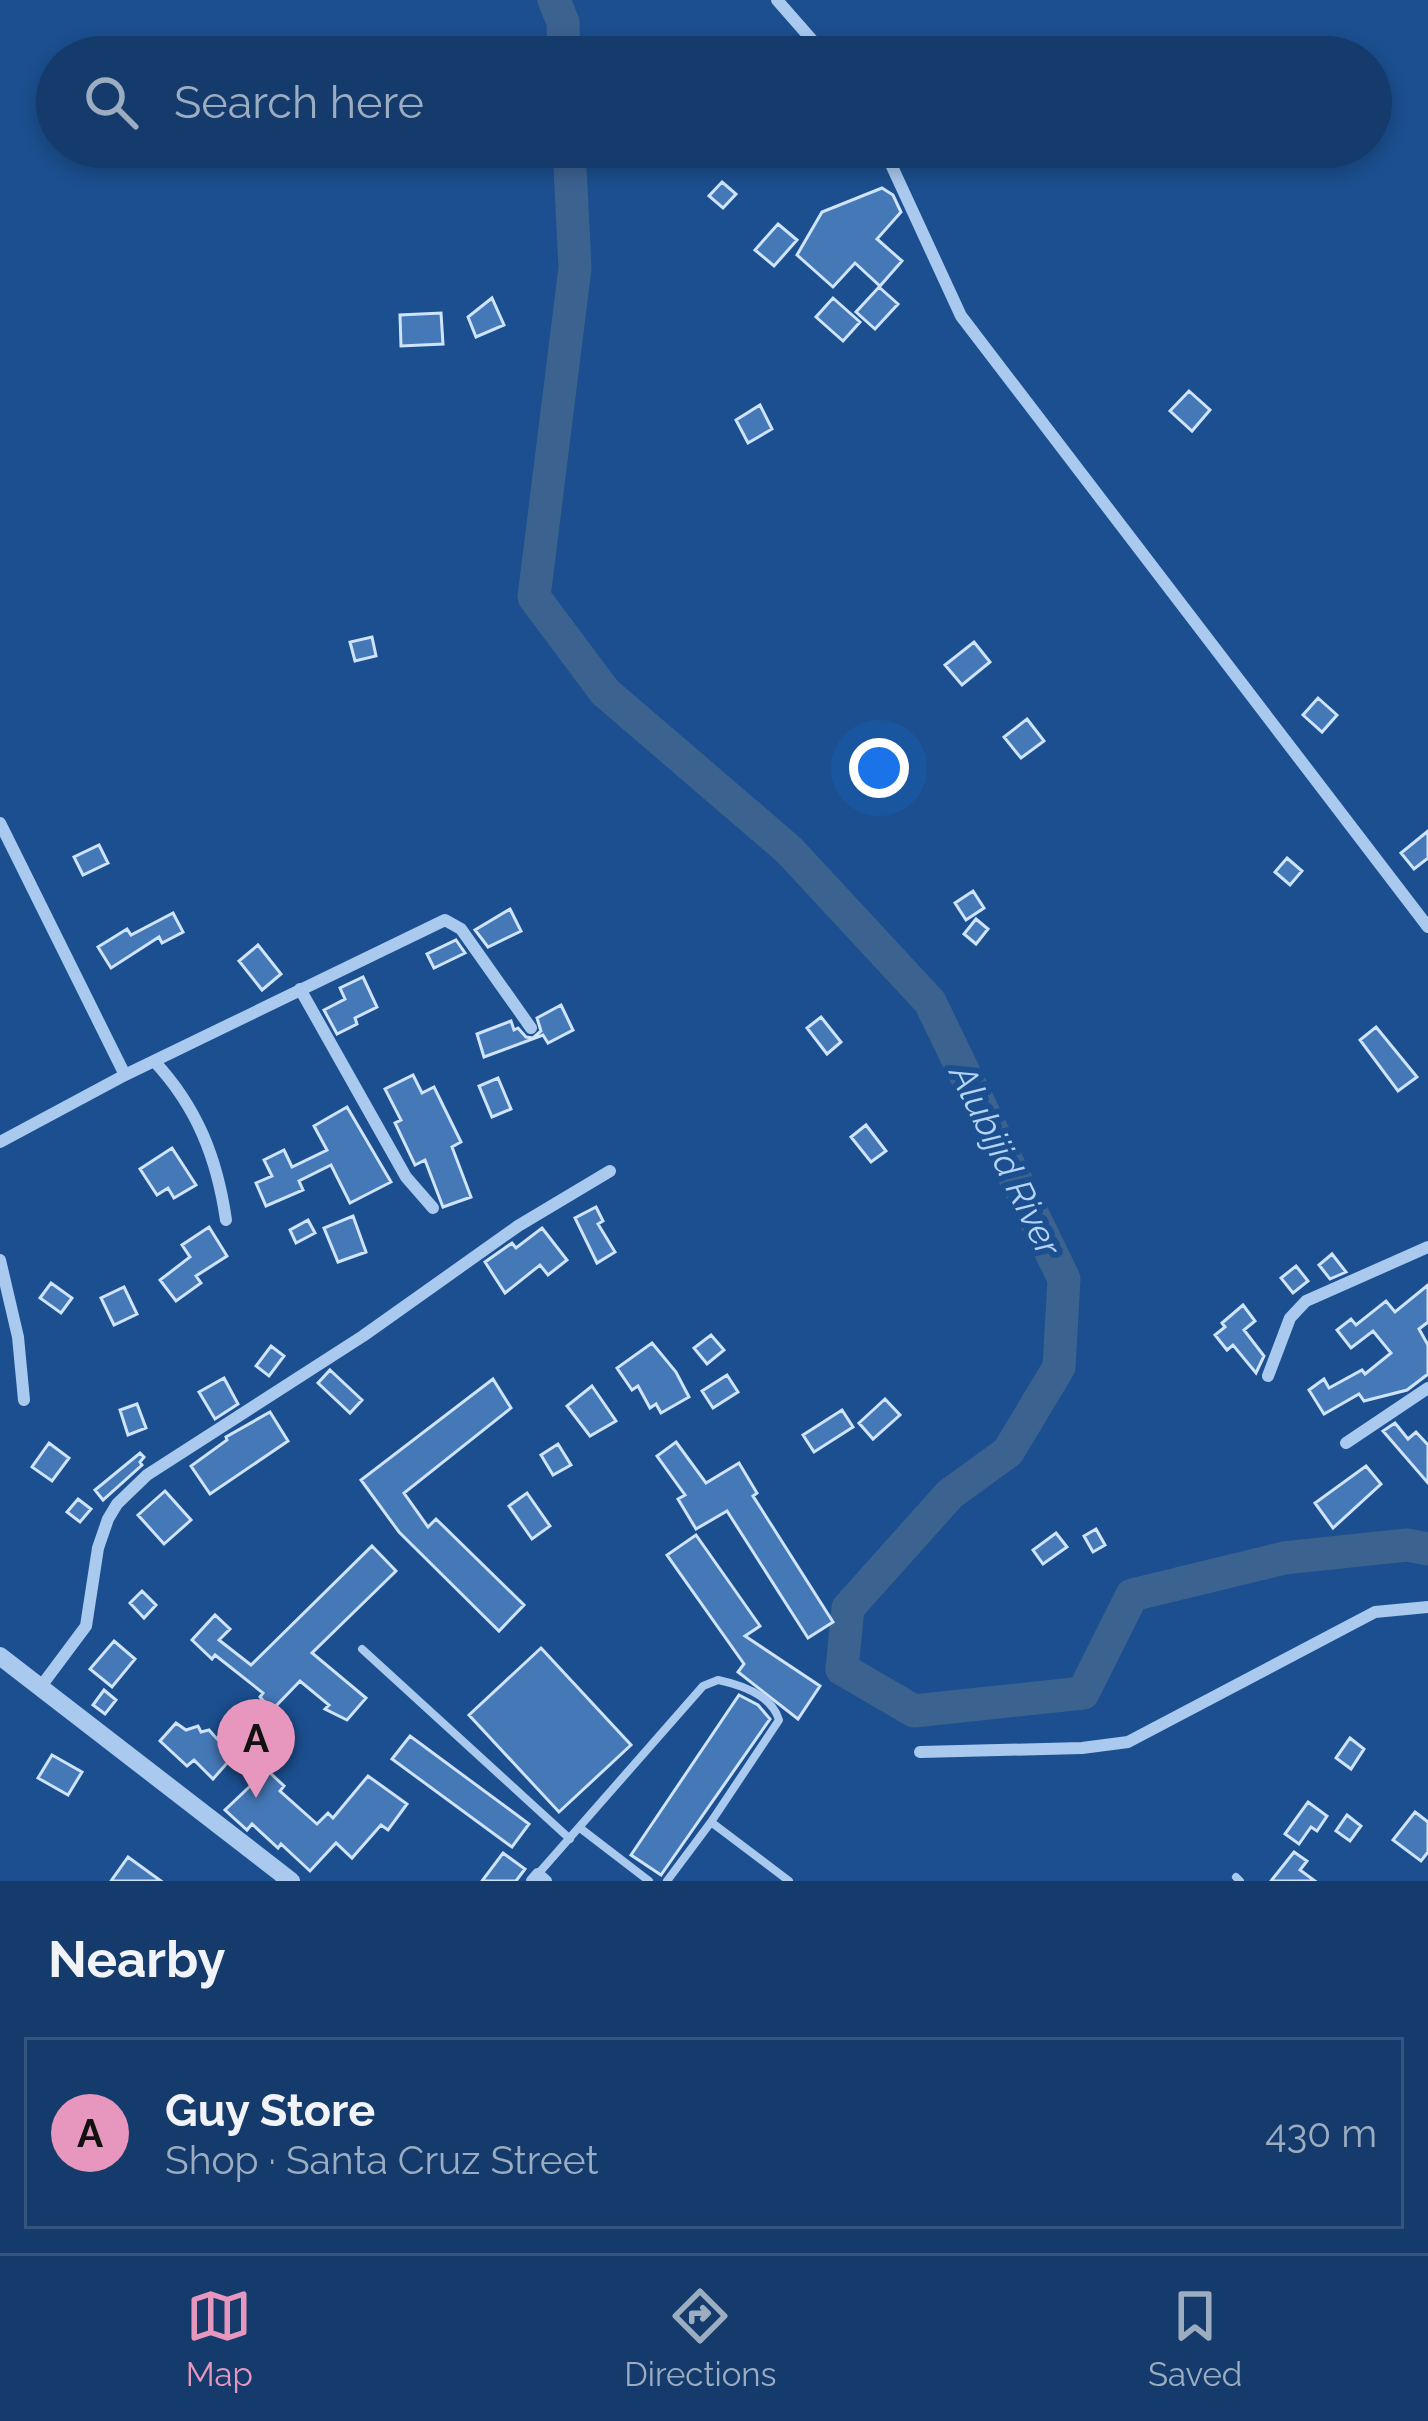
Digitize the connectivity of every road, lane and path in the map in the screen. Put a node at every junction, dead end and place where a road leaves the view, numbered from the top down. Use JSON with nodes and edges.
{"nodes":[{"id":1,"x":777,"y":0,"type":"edge"},
{"id":2,"x":809,"y":36,"type":"edge"},
{"id":3,"x":893,"y":168,"type":"edge"},
{"id":4,"x":0,"y":823,"type":"edge"},
{"id":5,"x":1428,"y":927,"type":"edge"},
{"id":6,"x":300,"y":989,"type":"junction"},
{"id":7,"x":531,"y":1028,"type":"dead end"},
{"id":8,"x":154,"y":1060,"type":"junction"},
{"id":9,"x":125,"y":1075,"type":"junction"},
{"id":10,"x":0,"y":1142,"type":"edge"},
{"id":11,"x":610,"y":1172,"type":"dead end"},
{"id":12,"x":433,"y":1208,"type":"dead end"},
{"id":13,"x":226,"y":1220,"type":"dead end"},
{"id":14,"x":1428,"y":1247,"type":"edge"},
{"id":15,"x":0,"y":1260,"type":"edge"},
{"id":16,"x":1268,"y":1376,"type":"dead end"},
{"id":17,"x":1428,"y":1388,"type":"edge"},
{"id":18,"x":25,"y":1400,"type":"dead end"},
{"id":19,"x":1346,"y":1443,"type":"dead end"},
{"id":20,"x":1428,"y":1607,"type":"edge"},
{"id":21,"x":362,"y":1649,"type":"dead end"},
{"id":22,"x":0,"y":1656,"type":"edge"},
{"id":23,"x":39,"y":1689,"type":"junction"},
{"id":24,"x":920,"y":1752,"type":"dead end"},
{"id":25,"x":711,"y":1822,"type":"junction"},
{"id":26,"x":580,"y":1828,"type":"junction"},
{"id":27,"x":570,"y":1839,"type":"junction"},
{"id":28,"x":539,"y":1879,"type":"edge"},
{"id":29,"x":291,"y":1881,"type":"edge"},
{"id":30,"x":649,"y":1881,"type":"edge"},
{"id":31,"x":667,"y":1881,"type":"edge"},
{"id":32,"x":789,"y":1881,"type":"edge"}],
"edges":[{"from":1,"to":2,"type":"street"},
{"from":3,"to":5,"type":"street"},
{"from":4,"to":9,"type":"street"},
{"from":6,"to":7,"type":"street"},
{"from":6,"to":8,"type":"street"},
{"from":6,"to":12,"type":"street"},
{"from":8,"to":9,"type":"street"},
{"from":8,"to":13,"type":"street"},
{"from":9,"to":10,"type":"street"},
{"from":11,"to":23,"type":"street"},
{"from":14,"to":16,"type":"street"},
{"from":15,"to":18,"type":"street"},
{"from":17,"to":19,"type":"street"},
{"from":20,"to":24,"type":"street"},
{"from":21,"to":27,"type":"lane"},
{"from":22,"to":23,"type":"street"},
{"from":23,"to":29,"type":"street"},
{"from":25,"to":26,"type":"lane"},
{"from":25,"to":31,"type":"lane"},
{"from":25,"to":32,"type":"lane"},
{"from":26,"to":27,"type":"lane"},
{"from":26,"to":30,"type":"lane"},
{"from":27,"to":28,"type":"lane"}]}
